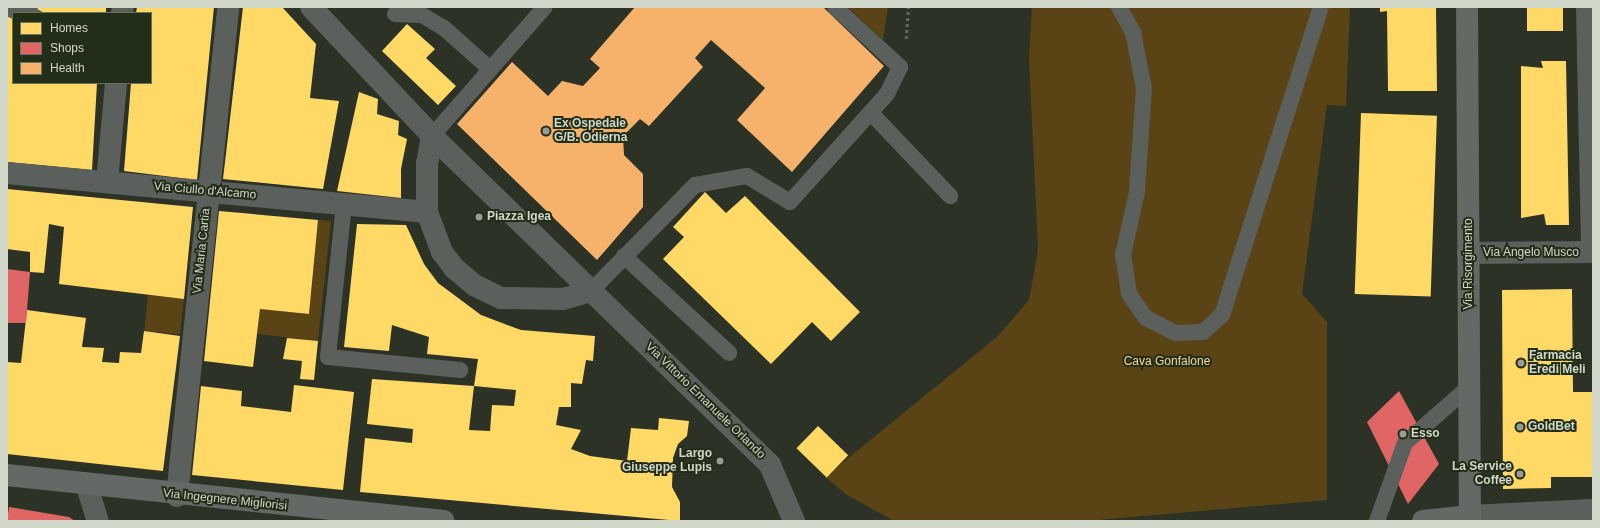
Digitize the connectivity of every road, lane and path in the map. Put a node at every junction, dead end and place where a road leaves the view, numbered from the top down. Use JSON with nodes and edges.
{"nodes":[{"id":1,"x":14,"y":7,"type":"edge"},
{"id":2,"x":228,"y":7,"type":"edge"},
{"id":3,"x":311,"y":7,"type":"edge"},
{"id":4,"x":545,"y":7,"type":"edge"},
{"id":5,"x":835,"y":7,"type":"edge"},
{"id":6,"x":1119,"y":7,"type":"edge"},
{"id":7,"x":1321,"y":7,"type":"edge"},
{"id":8,"x":1467,"y":7,"type":"edge"},
{"id":9,"x":1587,"y":7,"type":"edge"},
{"id":10,"x":26,"y":12,"type":"edge"},
{"id":11,"x":395,"y":14,"type":"dead end"},
{"id":12,"x":490,"y":69,"type":"junction"},
{"id":13,"x":116,"y":84,"type":"edge"},
{"id":14,"x":871,"y":112,"type":"junction"},
{"id":15,"x":426,"y":130,"type":"junction"},
{"id":16,"x":7,"y":173,"type":"edge"},
{"id":17,"x":107,"y":182,"type":"junction"},
{"id":18,"x":208,"y":192,"type":"junction"},
{"id":19,"x":950,"y":196,"type":"dead end"},
{"id":20,"x":344,"y":204,"type":"junction"},
{"id":21,"x":427,"y":212,"type":"junction"},
{"id":22,"x":1592,"y":252,"type":"edge"},
{"id":23,"x":1468,"y":253,"type":"junction"},
{"id":24,"x":624,"y":256,"type":"junction"},
{"id":25,"x":591,"y":291,"type":"junction"},
{"id":26,"x":730,"y":353,"type":"dead end"},
{"id":27,"x":460,"y":370,"type":"dead end"},
{"id":28,"x":1469,"y":387,"type":"junction"},
{"id":29,"x":7,"y":475,"type":"edge"},
{"id":30,"x":87,"y":486,"type":"junction"},
{"id":31,"x":176,"y":496,"type":"junction"},
{"id":32,"x":1593,"y":510,"type":"edge"},
{"id":33,"x":1470,"y":519,"type":"edge"},
{"id":34,"x":98,"y":521,"type":"edge"},
{"id":35,"x":444,"y":521,"type":"edge"},
{"id":36,"x":794,"y":521,"type":"edge"},
{"id":37,"x":1377,"y":521,"type":"edge"},
{"id":38,"x":1423,"y":521,"type":"edge"}],
"edges":[{"from":1,"to":10,"type":"street"},
{"from":2,"to":18,"type":"street","name":"Via Maria Cartia"},
{"from":3,"to":15,"type":"street"},
{"from":4,"to":12,"type":"lane"},
{"from":5,"to":14,"type":"lane"},
{"from":6,"to":7,"type":"lane"},
{"from":8,"to":23,"type":"main road","name":"Via Risorgimento"},
{"from":9,"to":22,"type":"street"},
{"from":11,"to":12,"type":"lane"},
{"from":12,"to":15,"type":"lane"},
{"from":13,"to":17,"type":"street"},
{"from":14,"to":19,"type":"lane"},
{"from":14,"to":24,"type":"lane"},
{"from":15,"to":21,"type":"street"},
{"from":15,"to":25,"type":"street","name":"Via Vittorio Emanuele Orlando"},
{"from":16,"to":17,"type":"street","name":"Via Ciullo d'Alcamo"},
{"from":17,"to":18,"type":"street","name":"Via Ciullo d'Alcamo"},
{"from":18,"to":20,"type":"street","name":"Via Ciullo d'Alcamo"},
{"from":18,"to":31,"type":"street","name":"Via Maria Cartia"},
{"from":20,"to":21,"type":"street","name":"Via Ciullo d'Alcamo"},
{"from":20,"to":27,"type":"lane"},
{"from":21,"to":25,"type":"street"},
{"from":22,"to":23,"type":"street","name":"Via Angelo Musco"},
{"from":23,"to":28,"type":"main road","name":"Via Risorgimento"},
{"from":24,"to":25,"type":"lane"},
{"from":24,"to":26,"type":"lane"},
{"from":25,"to":36,"type":"street","name":"Via Vittorio Emanuele Orlando"},
{"from":28,"to":33,"type":"main road","name":"Via Risorgimento"},
{"from":28,"to":37,"type":"lane"},
{"from":29,"to":30,"type":"main road","name":"Via Ingegnere Migliorisi"},
{"from":30,"to":31,"type":"main road","name":"Via Ingegnere Migliorisi"},
{"from":30,"to":34,"type":"street"},
{"from":31,"to":35,"type":"main road","name":"Via Ingegnere Migliorisi"},
{"from":32,"to":33,"type":"street"},
{"from":33,"to":38,"type":"main road"}]}
